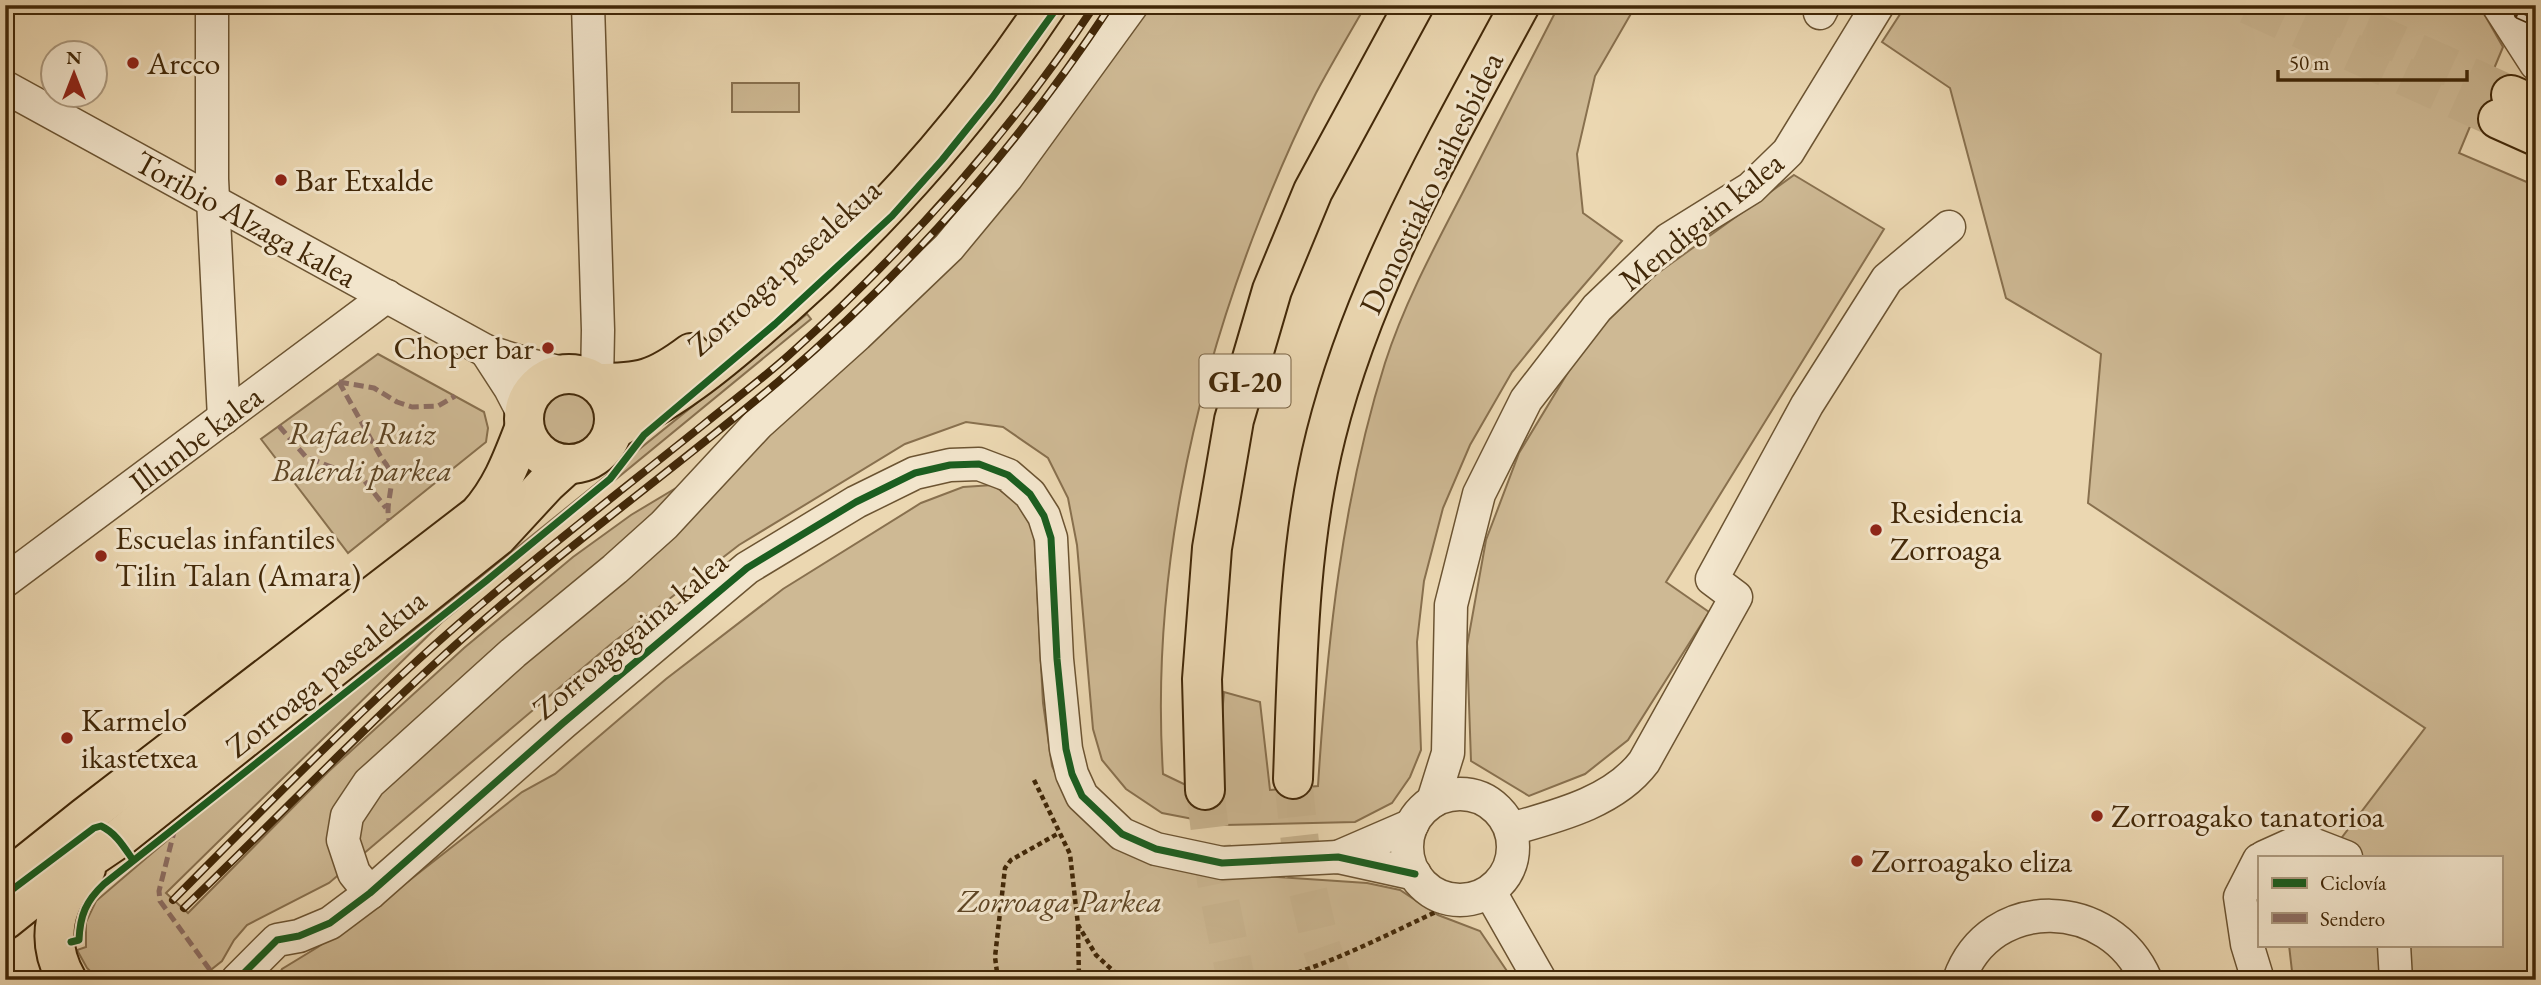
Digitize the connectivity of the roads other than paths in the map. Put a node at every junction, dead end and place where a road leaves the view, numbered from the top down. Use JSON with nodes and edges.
{"nodes":[{"id":1,"x":212,"y":5,"type":"edge"},
{"id":2,"x":587,"y":5,"type":"edge"},
{"id":3,"x":1020,"y":5,"type":"edge"},
{"id":4,"x":1047,"y":5,"type":"edge"},
{"id":5,"x":1132,"y":5,"type":"edge"},
{"id":6,"x":1414,"y":5,"type":"edge"},
{"id":7,"x":1520,"y":5,"type":"edge"},
{"id":8,"x":1878,"y":5,"type":"edge"},
{"id":9,"x":2498,"y":5,"type":"edge"},
{"id":10,"x":2533,"y":60,"type":"edge"},
{"id":11,"x":5,"y":87,"type":"edge"},
{"id":12,"x":2515,"y":107,"type":"tunnel mouth"},
{"id":13,"x":2536,"y":136,"type":"edge"},
{"id":14,"x":214,"y":203,"type":"junction"},
{"id":15,"x":1949,"y":227,"type":"dead end"},
{"id":16,"x":387,"y":296,"type":"junction"},
{"id":17,"x":486,"y":351,"type":"junction"},
{"id":18,"x":580,"y":378,"type":"junction"},
{"id":19,"x":224,"y":418,"type":"junction"},
{"id":20,"x":524,"y":421,"type":"junction"},
{"id":21,"x":613,"y":430,"type":"junction"},
{"id":22,"x":568,"y":464,"type":"junction"},
{"id":23,"x":5,"y":581,"type":"edge"},
{"id":24,"x":1448,"y":753,"type":"junction"},
{"id":25,"x":1293,"y":779,"type":"tunnel mouth"},
{"id":26,"x":1205,"y":790,"type":"tunnel mouth"},
{"id":27,"x":1478,"y":796,"type":"junction"},
{"id":28,"x":1433,"y":801,"type":"junction"},
{"id":29,"x":85,"y":817,"type":"junction"},
{"id":30,"x":1412,"y":825,"type":"junction"},
{"id":31,"x":1511,"y":829,"type":"junction"},
{"id":32,"x":118,"y":839,"type":"junction"},
{"id":33,"x":2266,"y":856,"type":"edge"},
{"id":34,"x":2343,"y":856,"type":"edge"},
{"id":35,"x":1338,"y":857,"type":"junction"},
{"id":36,"x":2258,"y":861,"type":"edge"},
{"id":37,"x":5,"y":868,"type":"edge"},
{"id":38,"x":1415,"y":874,"type":"junction"},
{"id":39,"x":5,"y":881,"type":"edge"},
{"id":40,"x":1490,"y":892,"type":"junction"},
{"id":41,"x":370,"y":893,"type":"junction"},
{"id":42,"x":5,"y":920,"type":"edge"},
{"id":43,"x":299,"y":936,"type":"junction"},
{"id":44,"x":2395,"y":946,"type":"edge"},
{"id":45,"x":67,"y":980,"type":"edge"},
{"id":46,"x":237,"y":980,"type":"edge"},
{"id":47,"x":262,"y":980,"type":"edge"},
{"id":48,"x":1540,"y":980,"type":"edge"},
{"id":49,"x":1959,"y":980,"type":"edge"},
{"id":50,"x":2146,"y":980,"type":"edge"},
{"id":51,"x":2258,"y":980,"type":"edge"},
{"id":52,"x":2396,"y":980,"type":"edge"}],
"edges":[{"from":1,"to":14,"type":"street"},
{"from":2,"to":18,"type":"street"},
{"from":3,"to":18,"type":"main road","name":"Zorroaga pasealekua"},
{"from":4,"to":21,"type":"main road","name":"Zorroaga pasealekua"},
{"from":5,"to":41,"type":"street"},
{"from":6,"to":26,"type":"main road","number":"GI-20"},
{"from":7,"to":25,"type":"main road","name":"Donostiako saihesbidea","number":"GI-20"},
{"from":8,"to":24,"type":"street","name":"Mendigain kalea"},
{"from":9,"to":10,"type":"street"},
{"from":11,"to":14,"type":"street","name":"Toribio Alzaga kalea"},
{"from":12,"to":13,"type":"main road"},
{"from":14,"to":16,"type":"street","name":"Toribio Alzaga kalea"},
{"from":14,"to":19,"type":"street"},
{"from":15,"to":31,"type":"street"},
{"from":16,"to":17,"type":"street","name":"Toribio Alzaga kalea"},
{"from":16,"to":19,"type":"street","name":"Illunbe kalea"},
{"from":17,"to":18,"type":"street","name":"Toribio Alzaga kalea"},
{"from":17,"to":20,"type":"street","name":"Toribio Alzaga kalea"},
{"from":18,"to":20,"type":"main road"},
{"from":18,"to":21,"type":"main road"},
{"from":19,"to":23,"type":"street","name":"Illunbe kalea"},
{"from":20,"to":22,"type":"main road"},
{"from":20,"to":29,"type":"main road","name":"Zorroaga pasealekua"},
{"from":21,"to":22,"type":"main road"},
{"from":22,"to":32,"type":"main road","name":"Zorroaga pasealekua"},
{"from":24,"to":27,"type":"street"},
{"from":24,"to":28,"type":"street","name":"Mendigain kalea"},
{"from":27,"to":28,"type":"street"},
{"from":27,"to":31,"type":"street"},
{"from":28,"to":30,"type":"street"},
{"from":29,"to":37,"type":"main road","name":"Zorroaga pasealekua"},
{"from":29,"to":39,"type":"main road","name":"Zorroaga pasealekua"},
{"from":30,"to":35,"type":"street","name":"Zorroagagaina kalea"},
{"from":30,"to":38,"type":"street"},
{"from":31,"to":40,"type":"street"},
{"from":32,"to":42,"type":"main road","name":"Zorroaga pasealekua"},
{"from":32,"to":45,"type":"main road"},
{"from":33,"to":34,"type":"street"},
{"from":35,"to":38,"type":"street","name":"Zorroagagaina kalea"},
{"from":35,"to":41,"type":"street","name":"Zorroagagaina kalea"},
{"from":36,"to":51,"type":"street"},
{"from":38,"to":40,"type":"street"},
{"from":40,"to":48,"type":"street"},
{"from":41,"to":43,"type":"street","name":"Zorroagagaina kalea"},
{"from":43,"to":46,"type":"street","name":"Zorroagagaina kalea"},
{"from":43,"to":47,"type":"street","name":"Zorroagagaina kalea"},
{"from":44,"to":52,"type":"street"},
{"from":49,"to":50,"type":"street"}]}
